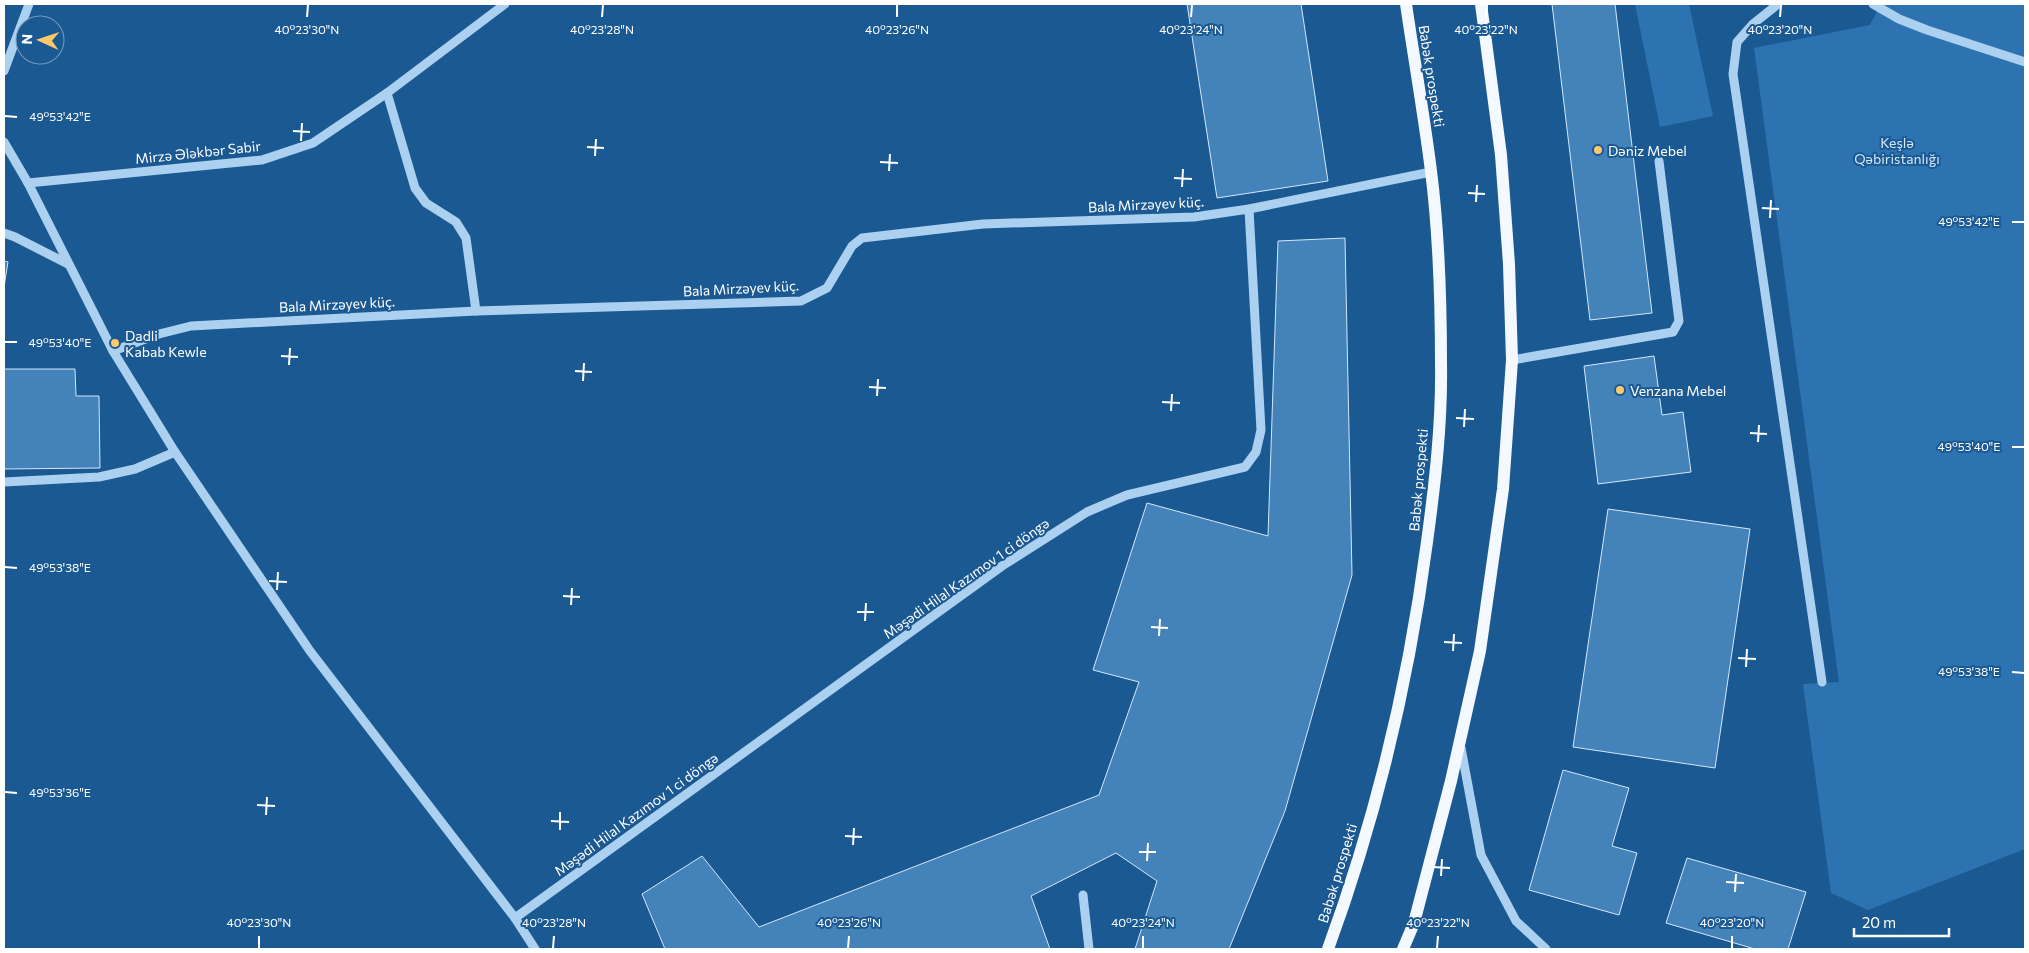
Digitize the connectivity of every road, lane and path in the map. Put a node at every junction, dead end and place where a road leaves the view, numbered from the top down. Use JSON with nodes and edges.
{"nodes":[{"id":1,"x":29,"y":4,"type":"edge"},
{"id":2,"x":505,"y":4,"type":"edge"},
{"id":3,"x":1406,"y":4,"type":"edge"},
{"id":4,"x":1481,"y":4,"type":"edge"},
{"id":5,"x":1778,"y":4,"type":"edge"},
{"id":6,"x":1872,"y":4,"type":"edge"},
{"id":7,"x":2025,"y":62,"type":"edge"},
{"id":8,"x":4,"y":71,"type":"edge"},
{"id":9,"x":387,"y":92,"type":"junction"},
{"id":10,"x":4,"y":142,"type":"edge"},
{"id":11,"x":1659,"y":161,"type":"dead end"},
{"id":12,"x":1431,"y":172,"type":"junction"},
{"id":13,"x":28,"y":183,"type":"junction"},
{"id":14,"x":1249,"y":210,"type":"junction"},
{"id":15,"x":4,"y":234,"type":"edge"},
{"id":16,"x":68,"y":264,"type":"junction"},
{"id":17,"x":476,"y":311,"type":"junction"},
{"id":18,"x":113,"y":352,"type":"junction"},
{"id":19,"x":1512,"y":360,"type":"junction"},
{"id":20,"x":175,"y":452,"type":"junction"},
{"id":21,"x":4,"y":482,"type":"edge"},
{"id":22,"x":1822,"y":682,"type":"dead end"},
{"id":23,"x":1460,"y":743,"type":"junction"},
{"id":24,"x":1083,"y":894,"type":"dead end"},
{"id":25,"x":515,"y":918,"type":"junction"},
{"id":26,"x":535,"y":949,"type":"edge"},
{"id":27,"x":1089,"y":949,"type":"edge"},
{"id":28,"x":1328,"y":949,"type":"edge"},
{"id":29,"x":1403,"y":949,"type":"edge"},
{"id":30,"x":1546,"y":949,"type":"edge"}],
"edges":[{"from":1,"to":8,"type":"street"},
{"from":2,"to":9,"type":"street","name":"Mirzə Ələkbər Sabir"},
{"from":3,"to":12,"type":"main road","name":"Babək prospekti"},
{"from":4,"to":19,"type":"main road"},
{"from":5,"to":22,"type":"street"},
{"from":6,"to":7,"type":"street"},
{"from":9,"to":13,"type":"street","name":"Mirzə Ələkbər Sabir"},
{"from":9,"to":17,"type":"street"},
{"from":10,"to":13,"type":"street"},
{"from":11,"to":19,"type":"street"},
{"from":12,"to":14,"type":"street","name":"Bala Mirzəyev küç."},
{"from":12,"to":28,"type":"main road","name":"Babək prospekti"},
{"from":13,"to":16,"type":"street"},
{"from":14,"to":17,"type":"street","name":"Bala Mirzəyev küç."},
{"from":14,"to":25,"type":"street","name":"Məşədi Hilal Kazımov 1 ci döngə"},
{"from":15,"to":16,"type":"street"},
{"from":16,"to":18,"type":"street"},
{"from":17,"to":18,"type":"street","name":"Bala Mirzəyev küç."},
{"from":18,"to":20,"type":"street"},
{"from":19,"to":23,"type":"main road"},
{"from":20,"to":21,"type":"street"},
{"from":20,"to":25,"type":"street"},
{"from":23,"to":29,"type":"main road"},
{"from":23,"to":30,"type":"street"},
{"from":24,"to":27,"type":"street"},
{"from":25,"to":26,"type":"street"}]}
